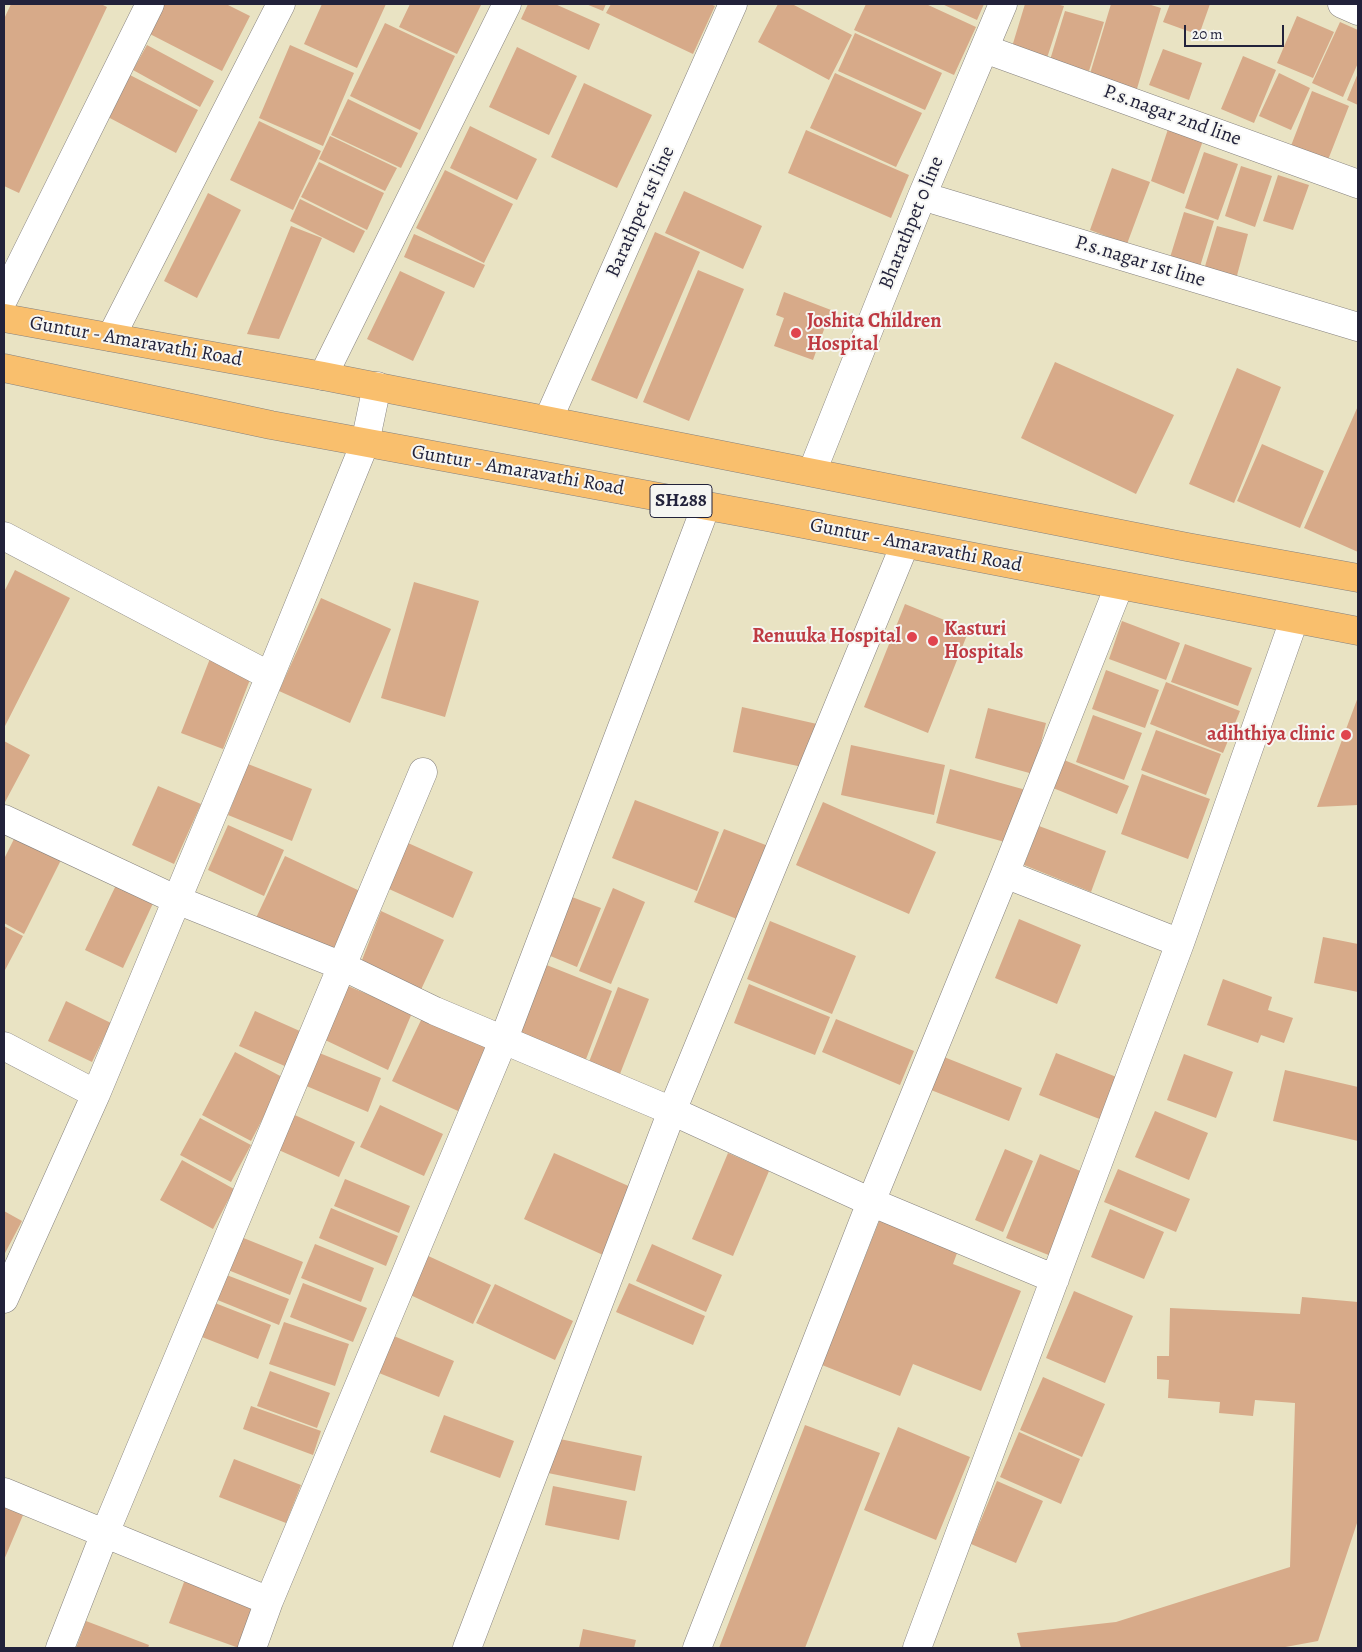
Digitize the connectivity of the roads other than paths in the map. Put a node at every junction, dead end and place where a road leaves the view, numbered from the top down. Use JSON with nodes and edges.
{"nodes":[{"id":1,"x":150,"y":4,"type":"edge"},
{"id":2,"x":281,"y":4,"type":"edge"},
{"id":3,"x":507,"y":4,"type":"edge"},
{"id":4,"x":733,"y":4,"type":"edge"},
{"id":5,"x":1003,"y":4,"type":"edge"},
{"id":6,"x":1342,"y":4,"type":"edge"},
{"id":7,"x":1358,"y":12,"type":"edge"},
{"id":8,"x":985,"y":49,"type":"junction"},
{"id":9,"x":1358,"y":184,"type":"edge"},
{"id":10,"x":922,"y":196,"type":"junction"},
{"id":11,"x":4,"y":298,"type":"edge"},
{"id":12,"x":4,"y":318,"type":"edge"},
{"id":13,"x":1358,"y":327,"type":"edge"},
{"id":14,"x":111,"y":337,"type":"junction"},
{"id":15,"x":4,"y":368,"type":"edge"},
{"id":16,"x":323,"y":376,"type":"junction"},
{"id":17,"x":377,"y":386,"type":"junction"},
{"id":18,"x":548,"y":420,"type":"junction"},
{"id":19,"x":365,"y":443,"type":"junction"},
{"id":20,"x":812,"y":472,"type":"junction"},
{"id":21,"x":706,"y":506,"type":"junction"},
{"id":22,"x":4,"y":536,"type":"edge"},
{"id":23,"x":904,"y":544,"type":"junction"},
{"id":24,"x":1358,"y":578,"type":"edge"},
{"id":25,"x":1119,"y":586,"type":"junction"},
{"id":26,"x":1294,"y":620,"type":"junction"},
{"id":27,"x":1358,"y":631,"type":"edge"},
{"id":28,"x":270,"y":676,"type":"junction"},
{"id":29,"x":423,"y":772,"type":"dead end"},
{"id":30,"x":4,"y":819,"type":"edge"},
{"id":31,"x":1005,"y":874,"type":"junction"},
{"id":32,"x":177,"y":900,"type":"junction"},
{"id":33,"x":1180,"y":943,"type":"junction"},
{"id":34,"x":342,"y":966,"type":"junction"},
{"id":35,"x":502,"y":1041,"type":"junction"},
{"id":36,"x":4,"y":1046,"type":"edge"},
{"id":37,"x":96,"y":1094,"type":"junction"},
{"id":38,"x":672,"y":1112,"type":"junction"},
{"id":39,"x":871,"y":1202,"type":"junction"},
{"id":40,"x":1055,"y":1279,"type":"junction"},
{"id":41,"x":4,"y":1299,"type":"edge"},
{"id":42,"x":4,"y":1492,"type":"edge"},
{"id":43,"x":104,"y":1533,"type":"junction"},
{"id":44,"x":270,"y":1601,"type":"junction"},
{"id":45,"x":60,"y":1648,"type":"edge"},
{"id":46,"x":252,"y":1648,"type":"edge"},
{"id":47,"x":467,"y":1648,"type":"edge"},
{"id":48,"x":697,"y":1648,"type":"edge"},
{"id":49,"x":917,"y":1648,"type":"edge"}],
"edges":[{"from":1,"to":11,"type":"street"},
{"from":2,"to":14,"type":"street"},
{"from":3,"to":16,"type":"street"},
{"from":4,"to":18,"type":"street","name":"Barathpet 1st line"},
{"from":5,"to":8,"type":"street","name":"Bharathpet 0 line"},
{"from":6,"to":7,"type":"street"},
{"from":8,"to":9,"type":"street","name":"P.s.nagar 2nd line"},
{"from":8,"to":10,"type":"street","name":"Bharathpet 0 line"},
{"from":10,"to":13,"type":"street","name":"P.s.nagar 1st line"},
{"from":10,"to":20,"type":"street","name":"Bharathpet 0 line"},
{"from":12,"to":14,"type":"main road","name":"Guntur - Amaravathi Road"},
{"from":14,"to":16,"type":"main road","name":"Guntur - Amaravathi Road"},
{"from":15,"to":19,"type":"main road","name":"Guntur - Amaravathi Road","number":"SH288"},
{"from":16,"to":17,"type":"main road","name":"Guntur - Amaravathi Road"},
{"from":17,"to":18,"type":"main road","name":"Guntur - Amaravathi Road"},
{"from":17,"to":19,"type":"street"},
{"from":18,"to":20,"type":"main road","name":"Guntur - Amaravathi Road"},
{"from":19,"to":21,"type":"main road","name":"Guntur - Amaravathi Road","number":"SH288"},
{"from":19,"to":28,"type":"street"},
{"from":20,"to":24,"type":"main road","name":"Guntur - Amaravathi Road"},
{"from":21,"to":23,"type":"main road","name":"Guntur - Amaravathi Road","number":"SH288"},
{"from":21,"to":35,"type":"street"},
{"from":22,"to":28,"type":"street"},
{"from":23,"to":25,"type":"main road","name":"Guntur - Amaravathi Road","number":"SH288"},
{"from":23,"to":38,"type":"street"},
{"from":25,"to":26,"type":"main road","name":"Guntur - Amaravathi Road","number":"SH288"},
{"from":25,"to":31,"type":"street"},
{"from":26,"to":27,"type":"main road","name":"Guntur - Amaravathi Road","number":"SH288"},
{"from":26,"to":33,"type":"street"},
{"from":28,"to":32,"type":"street"},
{"from":29,"to":34,"type":"street"},
{"from":30,"to":32,"type":"street"},
{"from":31,"to":33,"type":"street"},
{"from":31,"to":39,"type":"street"},
{"from":32,"to":34,"type":"street"},
{"from":32,"to":37,"type":"street"},
{"from":33,"to":40,"type":"street"},
{"from":34,"to":35,"type":"street"},
{"from":34,"to":43,"type":"street"},
{"from":35,"to":38,"type":"street"},
{"from":35,"to":44,"type":"street"},
{"from":36,"to":37,"type":"street"},
{"from":37,"to":41,"type":"street"},
{"from":38,"to":39,"type":"street"},
{"from":38,"to":47,"type":"street"},
{"from":39,"to":40,"type":"street"},
{"from":39,"to":48,"type":"street"},
{"from":40,"to":49,"type":"street"},
{"from":42,"to":43,"type":"street"},
{"from":43,"to":44,"type":"street"},
{"from":43,"to":45,"type":"street"},
{"from":44,"to":46,"type":"street"}]}
